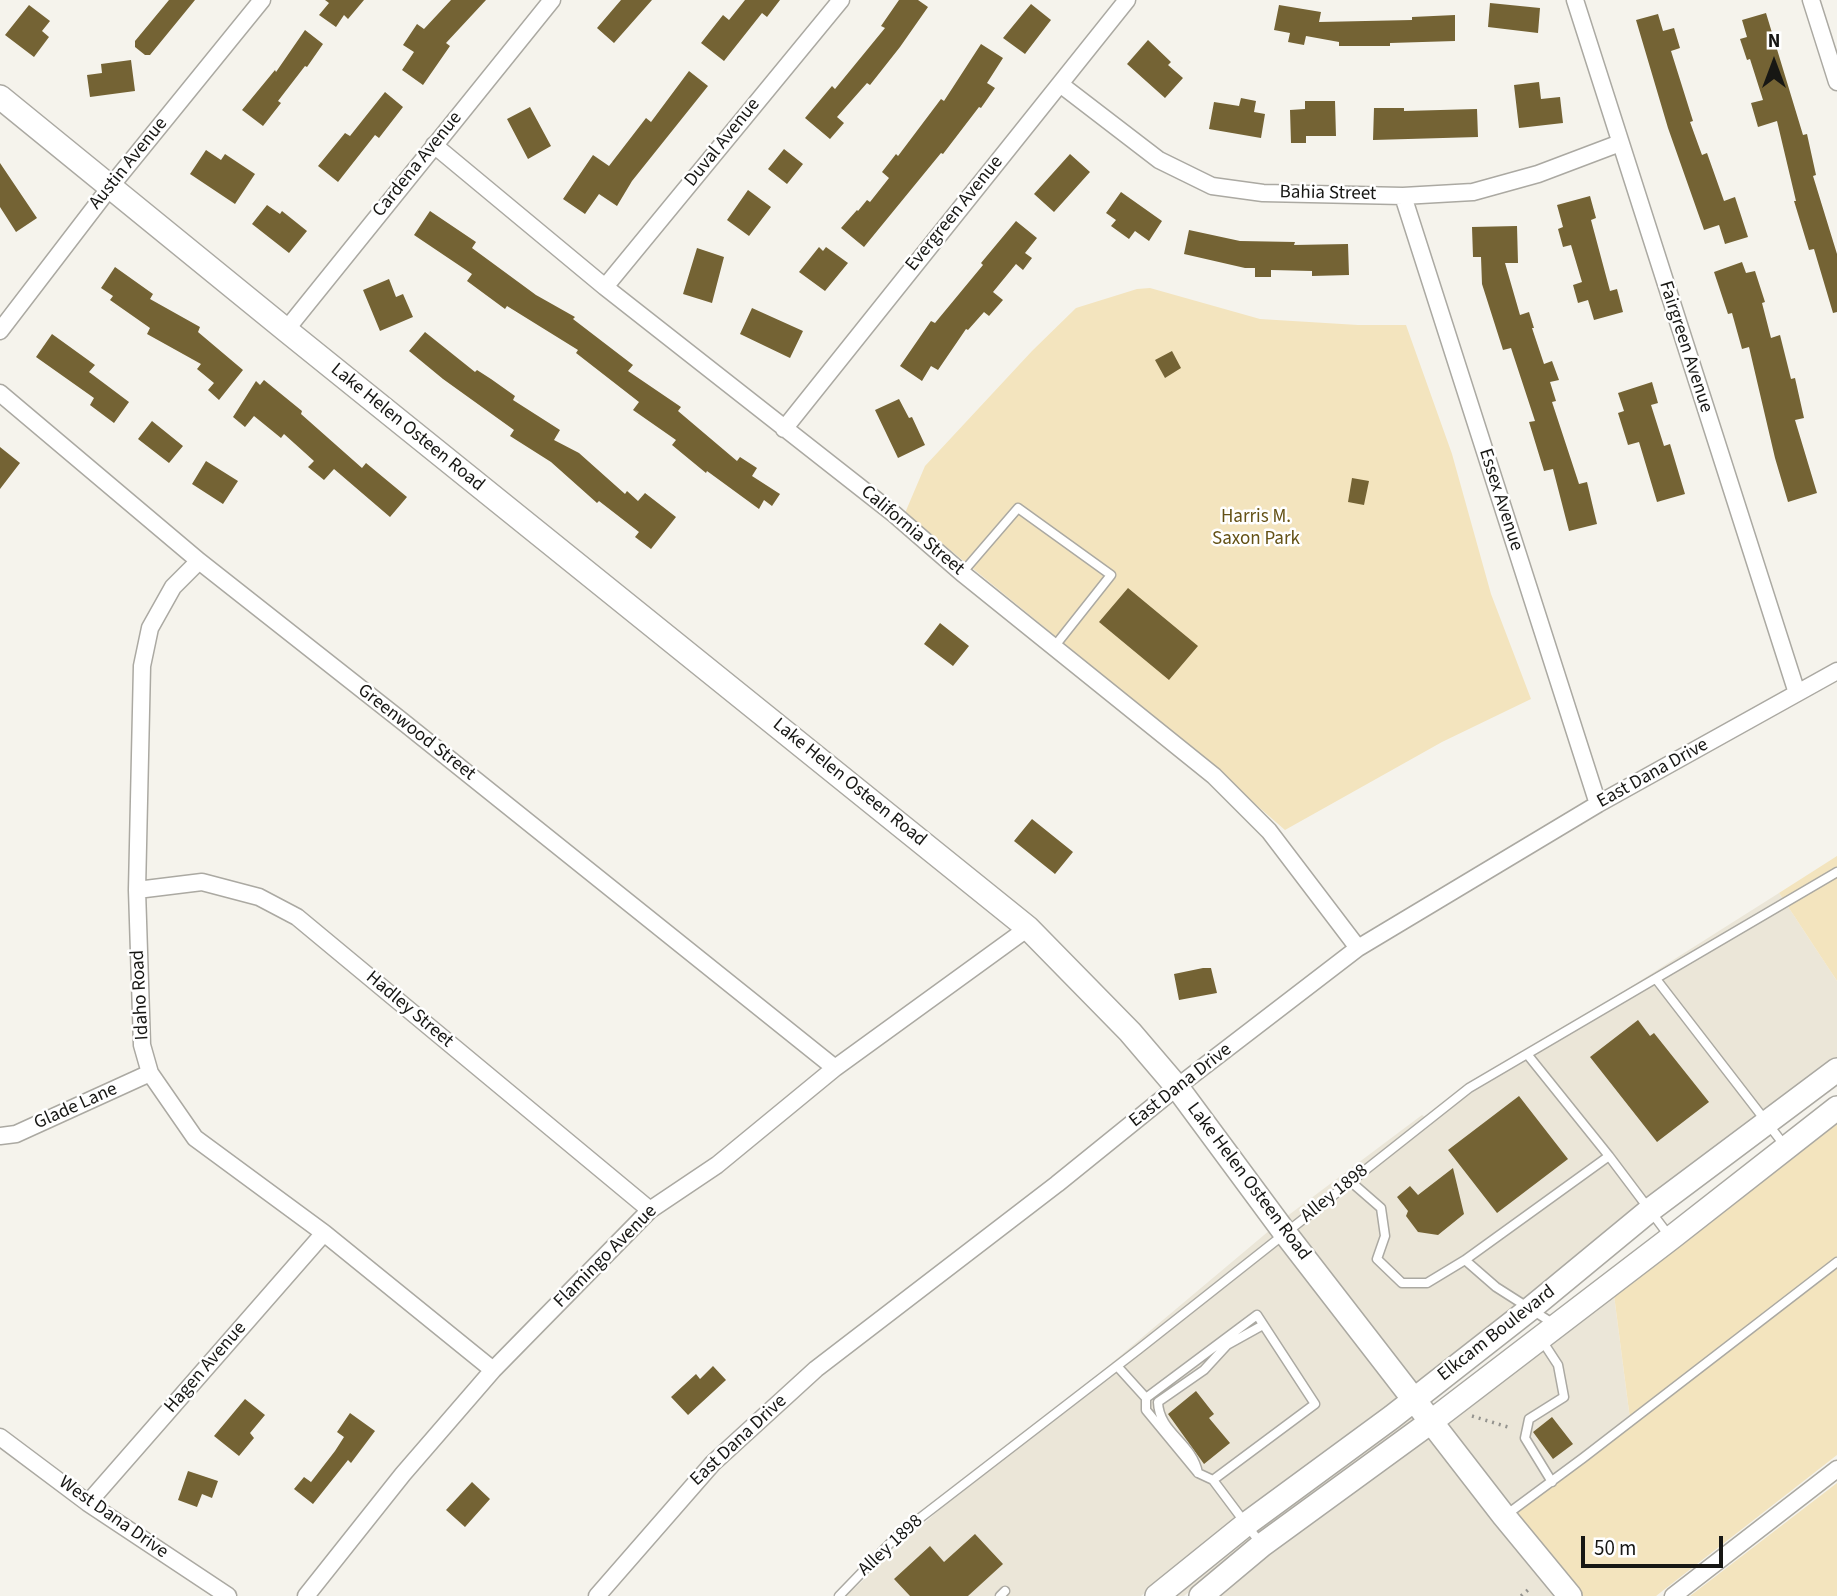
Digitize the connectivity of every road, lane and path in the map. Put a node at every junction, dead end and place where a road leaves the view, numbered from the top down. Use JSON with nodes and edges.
{"nodes":[{"id":1,"x":262,"y":0,"type":"edge"},
{"id":2,"x":552,"y":0,"type":"edge"},
{"id":3,"x":841,"y":0,"type":"edge"},
{"id":4,"x":1127,"y":0,"type":"edge"},
{"id":5,"x":1575,"y":0,"type":"edge"},
{"id":6,"x":1811,"y":0,"type":"edge"},
{"id":7,"x":1837,"y":82,"type":"edge"},
{"id":8,"x":1060,"y":84,"type":"junction"},
{"id":9,"x":0,"y":97,"type":"edge"},
{"id":10,"x":1620,"y":143,"type":"junction"},
{"id":11,"x":434,"y":145,"type":"junction"},
{"id":12,"x":111,"y":186,"type":"junction"},
{"id":13,"x":1403,"y":196,"type":"junction"},
{"id":14,"x":605,"y":287,"type":"junction"},
{"id":15,"x":286,"y":330,"type":"junction"},
{"id":16,"x":0,"y":331,"type":"edge"},
{"id":17,"x":0,"y":393,"type":"edge"},
{"id":18,"x":784,"y":429,"type":"junction"},
{"id":19,"x":199,"y":561,"type":"junction"},
{"id":20,"x":962,"y":573,"type":"junction"},
{"id":21,"x":1054,"y":647,"type":"junction"},
{"id":22,"x":1837,"y":671,"type":"edge"},
{"id":23,"x":1797,"y":693,"type":"junction"},
{"id":24,"x":1598,"y":804,"type":"junction"},
{"id":25,"x":1837,"y":872,"type":"edge"},
{"id":26,"x":137,"y":890,"type":"junction"},
{"id":27,"x":1028,"y":928,"type":"junction"},
{"id":28,"x":1359,"y":947,"type":"junction"},
{"id":29,"x":1656,"y":979,"type":"junction"},
{"id":30,"x":1527,"y":1054,"type":"junction"},
{"id":31,"x":835,"y":1068,"type":"junction"},
{"id":32,"x":1837,"y":1070,"type":"edge"},
{"id":33,"x":150,"y":1073,"type":"junction"},
{"id":34,"x":1177,"y":1087,"type":"junction"},
{"id":35,"x":1837,"y":1108,"type":"edge"},
{"id":36,"x":1768,"y":1124,"type":"junction"},
{"id":37,"x":0,"y":1136,"type":"edge"},
{"id":38,"x":1786,"y":1147,"type":"junction"},
{"id":39,"x":1609,"y":1156,"type":"junction"},
{"id":40,"x":1350,"y":1181,"type":"junction"},
{"id":41,"x":650,"y":1210,"type":"junction"},
{"id":42,"x":1650,"y":1210,"type":"junction"},
{"id":43,"x":324,"y":1233,"type":"junction"},
{"id":44,"x":1285,"y":1233,"type":"junction"},
{"id":45,"x":1671,"y":1238,"type":"junction"},
{"id":46,"x":1465,"y":1260,"type":"junction"},
{"id":47,"x":1837,"y":1262,"type":"edge"},
{"id":48,"x":1530,"y":1309,"type":"junction"},
{"id":49,"x":1263,"y":1325,"type":"junction"},
{"id":50,"x":1548,"y":1332,"type":"junction"},
{"id":51,"x":1117,"y":1366,"type":"junction"},
{"id":52,"x":493,"y":1370,"type":"junction"},
{"id":53,"x":1146,"y":1398,"type":"junction"},
{"id":54,"x":1414,"y":1398,"type":"junction"},
{"id":55,"x":1466,"y":1414,"type":"dead end"},
{"id":56,"x":1432,"y":1421,"type":"junction"},
{"id":57,"x":1511,"y":1429,"type":"dead end"},
{"id":58,"x":0,"y":1437,"type":"edge"},
{"id":59,"x":1837,"y":1469,"type":"edge"},
{"id":60,"x":1198,"y":1473,"type":"junction"},
{"id":61,"x":1213,"y":1480,"type":"junction"},
{"id":62,"x":1552,"y":1482,"type":"junction"},
{"id":63,"x":88,"y":1503,"type":"junction"},
{"id":64,"x":1504,"y":1516,"type":"junction"},
{"id":65,"x":1245,"y":1525,"type":"junction"},
{"id":66,"x":1262,"y":1545,"type":"junction"},
{"id":67,"x":1528,"y":1590,"type":"dead end"},
{"id":68,"x":228,"y":1596,"type":"edge"},
{"id":69,"x":306,"y":1596,"type":"edge"},
{"id":70,"x":597,"y":1596,"type":"edge"},
{"id":71,"x":838,"y":1596,"type":"edge"},
{"id":72,"x":1157,"y":1596,"type":"edge"},
{"id":73,"x":1201,"y":1596,"type":"edge"},
{"id":74,"x":1521,"y":1596,"type":"edge"},
{"id":75,"x":1570,"y":1596,"type":"edge"},
{"id":76,"x":1673,"y":1596,"type":"edge"}],
"edges":[{"from":1,"to":12,"type":"street","name":"Austin Avenue"},
{"from":2,"to":11,"type":"street","name":"Cardena Avenue"},
{"from":3,"to":14,"type":"street","name":"Duval Avenue"},
{"from":4,"to":8,"type":"street","name":"Evergreen Avenue"},
{"from":5,"to":10,"type":"street","name":"Fairgreen Avenue"},
{"from":6,"to":7,"type":"street"},
{"from":8,"to":13,"type":"street","name":"Bahia Street"},
{"from":8,"to":18,"type":"street","name":"Evergreen Avenue"},
{"from":9,"to":12,"type":"street","name":"Lake Helen Osteen Road"},
{"from":10,"to":13,"type":"street","name":"Bahia Street"},
{"from":10,"to":23,"type":"street","name":"Fairgreen Avenue"},
{"from":11,"to":14,"type":"street","name":"California Street"},
{"from":11,"to":15,"type":"street","name":"Cardena Avenue"},
{"from":12,"to":15,"type":"street","name":"Lake Helen Osteen Road"},
{"from":12,"to":16,"type":"street","name":"Austin Avenue"},
{"from":13,"to":24,"type":"street","name":"Essex Avenue"},
{"from":14,"to":18,"type":"street","name":"California Street"},
{"from":15,"to":27,"type":"street","name":"Lake Helen Osteen Road"},
{"from":17,"to":19,"type":"street","name":"Greenwood Street"},
{"from":18,"to":20,"type":"street","name":"California Street"},
{"from":19,"to":26,"type":"street","name":"Idaho Road"},
{"from":19,"to":31,"type":"street","name":"Greenwood Street"},
{"from":20,"to":21,"type":"street","name":"California Street"},
{"from":20,"to":21,"type":"lane"},
{"from":21,"to":28,"type":"street","name":"California Street"},
{"from":22,"to":23,"type":"street","name":"East Dana Drive"},
{"from":23,"to":24,"type":"street","name":"East Dana Drive"},
{"from":24,"to":28,"type":"street","name":"East Dana Drive"},
{"from":25,"to":29,"type":"lane","name":"Alley 1898"},
{"from":26,"to":33,"type":"street","name":"Idaho Road"},
{"from":26,"to":41,"type":"street","name":"Hadley Street"},
{"from":27,"to":31,"type":"street","name":"Flamingo Avenue"},
{"from":27,"to":34,"type":"street","name":"Lake Helen Osteen Road"},
{"from":28,"to":34,"type":"street","name":"East Dana Drive"},
{"from":29,"to":30,"type":"lane","name":"Alley 1898"},
{"from":29,"to":36,"type":"lane"},
{"from":30,"to":39,"type":"lane"},
{"from":30,"to":40,"type":"lane","name":"Alley 1898"},
{"from":31,"to":41,"type":"street","name":"Flamingo Avenue"},
{"from":32,"to":36,"type":"street","name":"Elkcam Boulevard"},
{"from":33,"to":37,"type":"street","name":"Glade Lane"},
{"from":33,"to":43,"type":"street","name":"Idaho Road"},
{"from":34,"to":44,"type":"street","name":"Lake Helen Osteen Road"},
{"from":34,"to":70,"type":"street","name":"East Dana Drive"},
{"from":35,"to":38,"type":"street","name":"Elkcam Boulevard"},
{"from":36,"to":38,"type":"lane"},
{"from":36,"to":42,"type":"street","name":"Elkcam Boulevard"},
{"from":38,"to":45,"type":"street","name":"Elkcam Boulevard"},
{"from":39,"to":42,"type":"lane"},
{"from":39,"to":46,"type":"lane"},
{"from":40,"to":44,"type":"lane","name":"Alley 1898"},
{"from":40,"to":46,"type":"lane"},
{"from":41,"to":52,"type":"street","name":"Flamingo Avenue"},
{"from":42,"to":45,"type":"lane"},
{"from":42,"to":48,"type":"street","name":"Elkcam Boulevard"},
{"from":43,"to":52,"type":"street","name":"Idaho Road"},
{"from":43,"to":63,"type":"street","name":"Hagen Avenue"},
{"from":44,"to":51,"type":"lane","name":"Alley 1898"},
{"from":44,"to":54,"type":"street","name":"Lake Helen Osteen Road"},
{"from":45,"to":50,"type":"street","name":"Elkcam Boulevard"},
{"from":46,"to":48,"type":"lane"},
{"from":47,"to":62,"type":"lane"},
{"from":48,"to":50,"type":"lane"},
{"from":48,"to":54,"type":"street","name":"Elkcam Boulevard"},
{"from":49,"to":53,"type":"lane"},
{"from":49,"to":60,"type":"lane"},
{"from":49,"to":61,"type":"lane"},
{"from":50,"to":56,"type":"street","name":"Elkcam Boulevard"},
{"from":50,"to":62,"type":"lane"},
{"from":51,"to":53,"type":"lane"},
{"from":51,"to":71,"type":"lane","name":"Alley 1898"},
{"from":52,"to":69,"type":"street","name":"Flamingo Avenue"},
{"from":53,"to":60,"type":"lane"},
{"from":54,"to":56,"type":"street","name":"Lake Helen Osteen Road"},
{"from":54,"to":65,"type":"street","name":"Elkcam Boulevard"},
{"from":55,"to":57,"type":"path"},
{"from":56,"to":64,"type":"street","name":"Lake Helen Osteen Road"},
{"from":56,"to":66,"type":"street","name":"Elkcam Boulevard"},
{"from":58,"to":63,"type":"street","name":"West Dana Drive"},
{"from":59,"to":76,"type":"street"},
{"from":60,"to":61,"type":"lane"},
{"from":61,"to":65,"type":"lane"},
{"from":62,"to":64,"type":"lane"},
{"from":63,"to":68,"type":"street","name":"West Dana Drive"},
{"from":64,"to":75,"type":"street","name":"Lake Helen Osteen Road"},
{"from":65,"to":66,"type":"lane"},
{"from":65,"to":72,"type":"street","name":"Elkcam Boulevard"},
{"from":66,"to":73,"type":"street","name":"Elkcam Boulevard"},
{"from":67,"to":74,"type":"path"}]}
